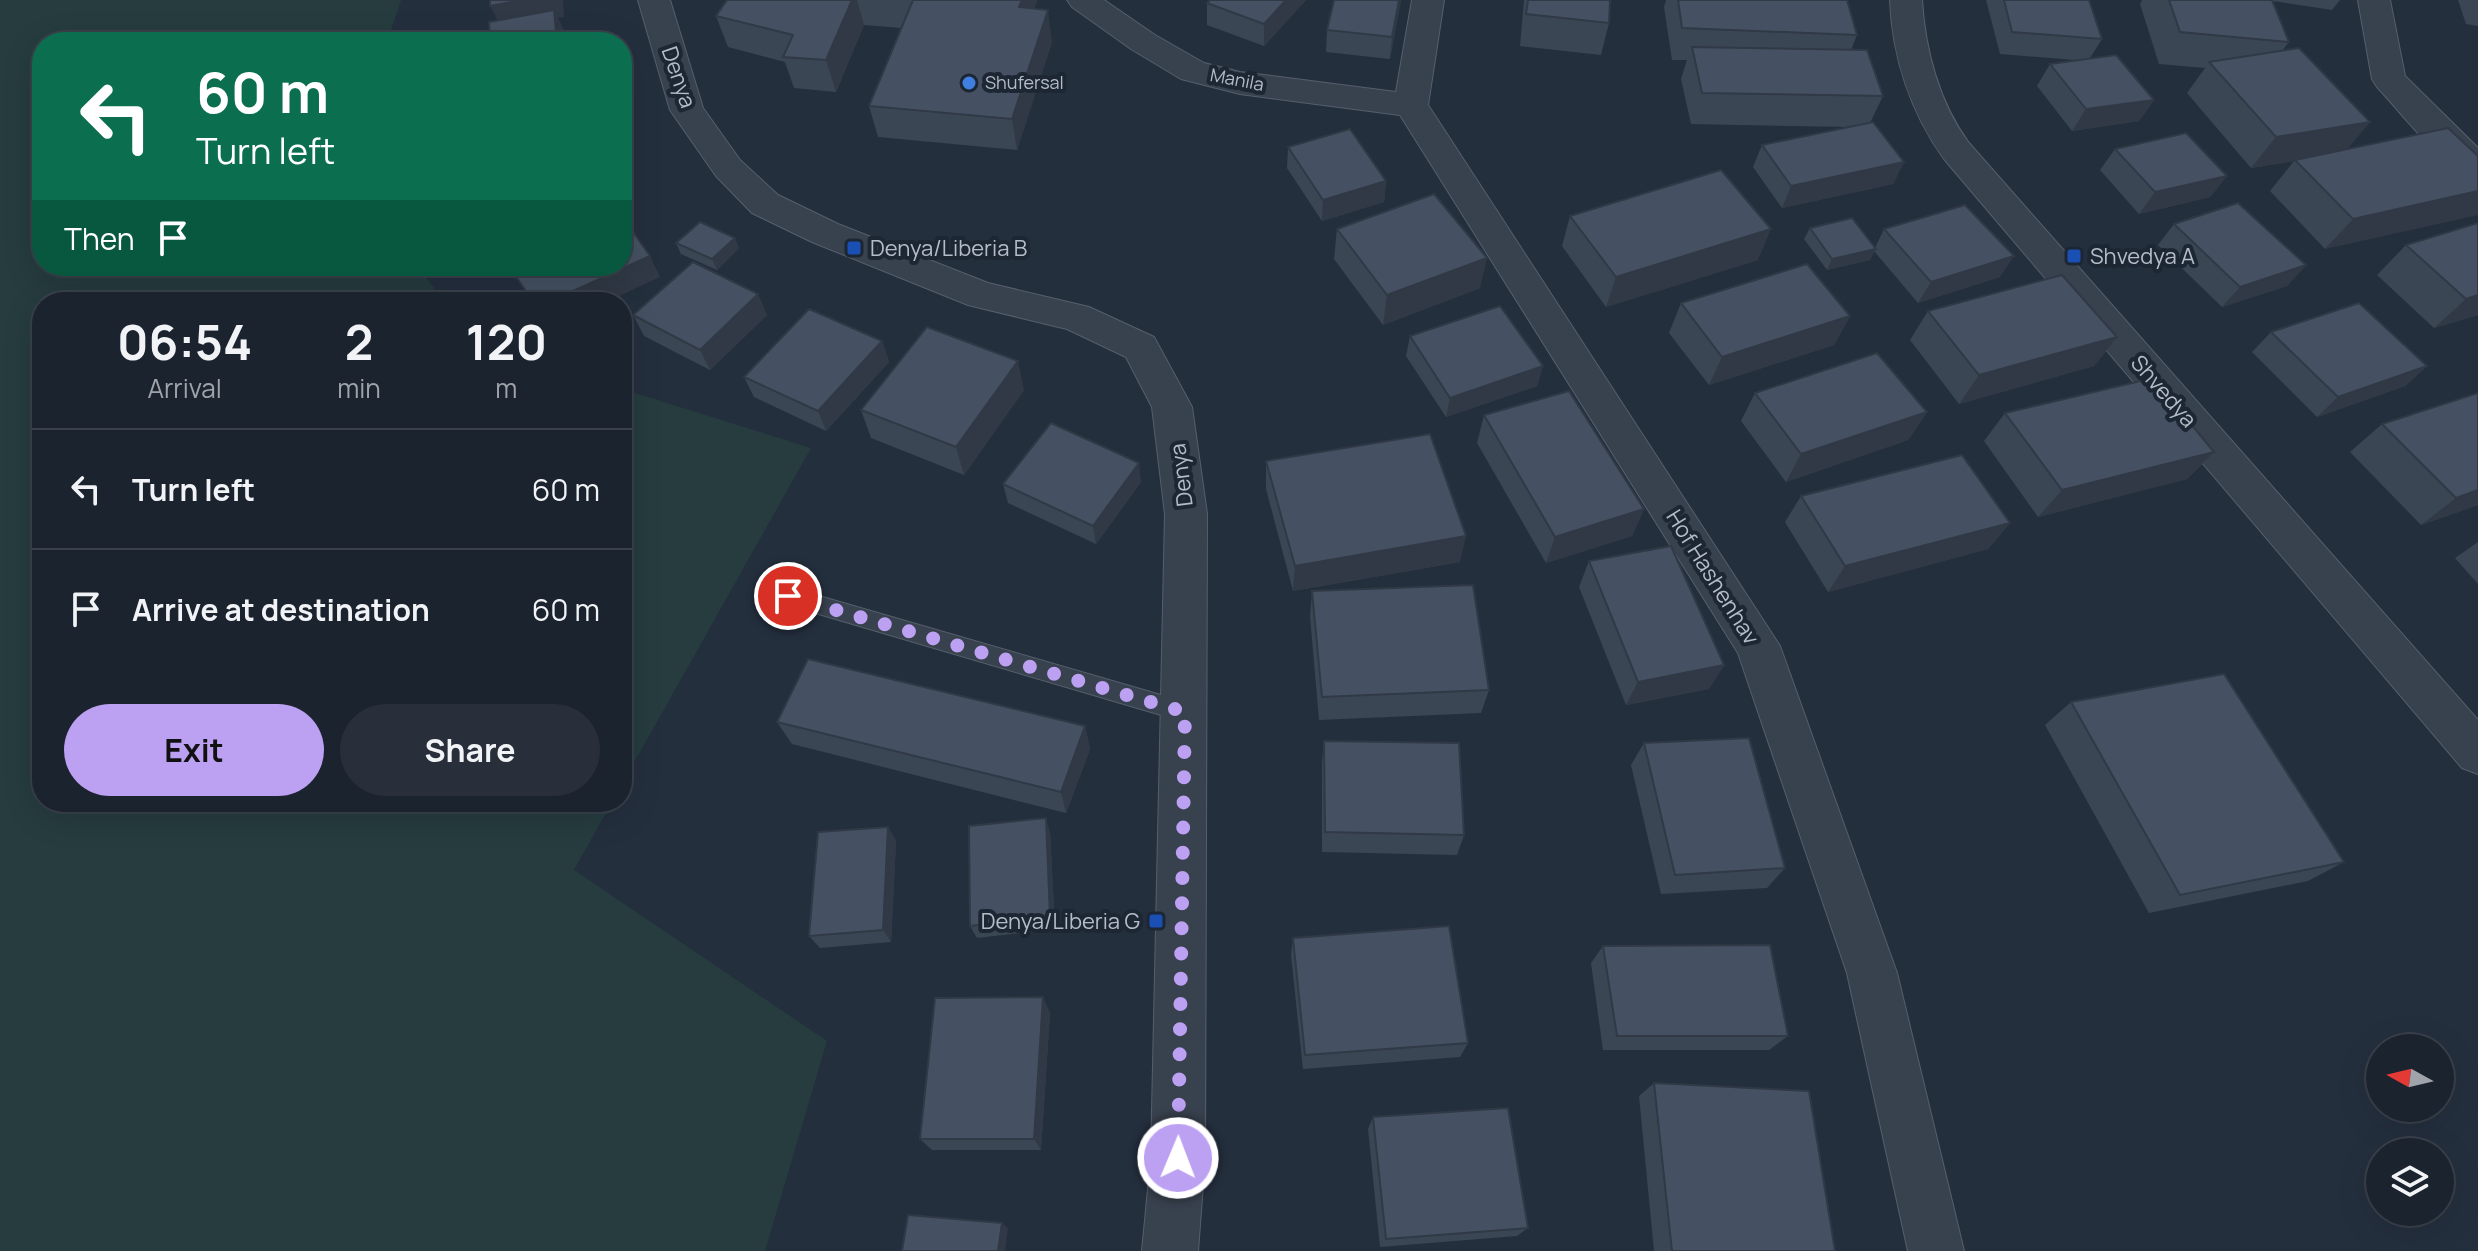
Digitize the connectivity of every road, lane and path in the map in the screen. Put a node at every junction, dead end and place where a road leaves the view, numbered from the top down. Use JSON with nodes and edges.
{"nodes":[{"id":1,"x":654,"y":0,"type":"edge"},
{"id":2,"x":1083,"y":0,"type":"edge"},
{"id":3,"x":1428,"y":0,"type":"edge"},
{"id":4,"x":1906,"y":0,"type":"edge"},
{"id":5,"x":2374,"y":0,"type":"edge"},
{"id":6,"x":1411,"y":105,"type":"junction"},
{"id":7,"x":2478,"y":166,"type":"edge"},
{"id":8,"x":788,"y":596,"type":"dead end"},
{"id":9,"x":1185,"y":712,"type":"junction"},
{"id":10,"x":2478,"y":753,"type":"edge"},
{"id":11,"x":1170,"y":1251,"type":"edge"},
{"id":12,"x":1936,"y":1251,"type":"edge"}],
"edges":[{"from":1,"to":9,"type":"street","name":"Denya"},
{"from":2,"to":6,"type":"street","name":"Manila"},
{"from":3,"to":6,"type":"street"},
{"from":4,"to":10,"type":"street","name":"Shvedya"},
{"from":5,"to":7,"type":"street"},
{"from":6,"to":12,"type":"street","name":"Hof Hashenhav"},
{"from":8,"to":9,"type":"lane"},
{"from":9,"to":11,"type":"street","name":"Denya"}]}
